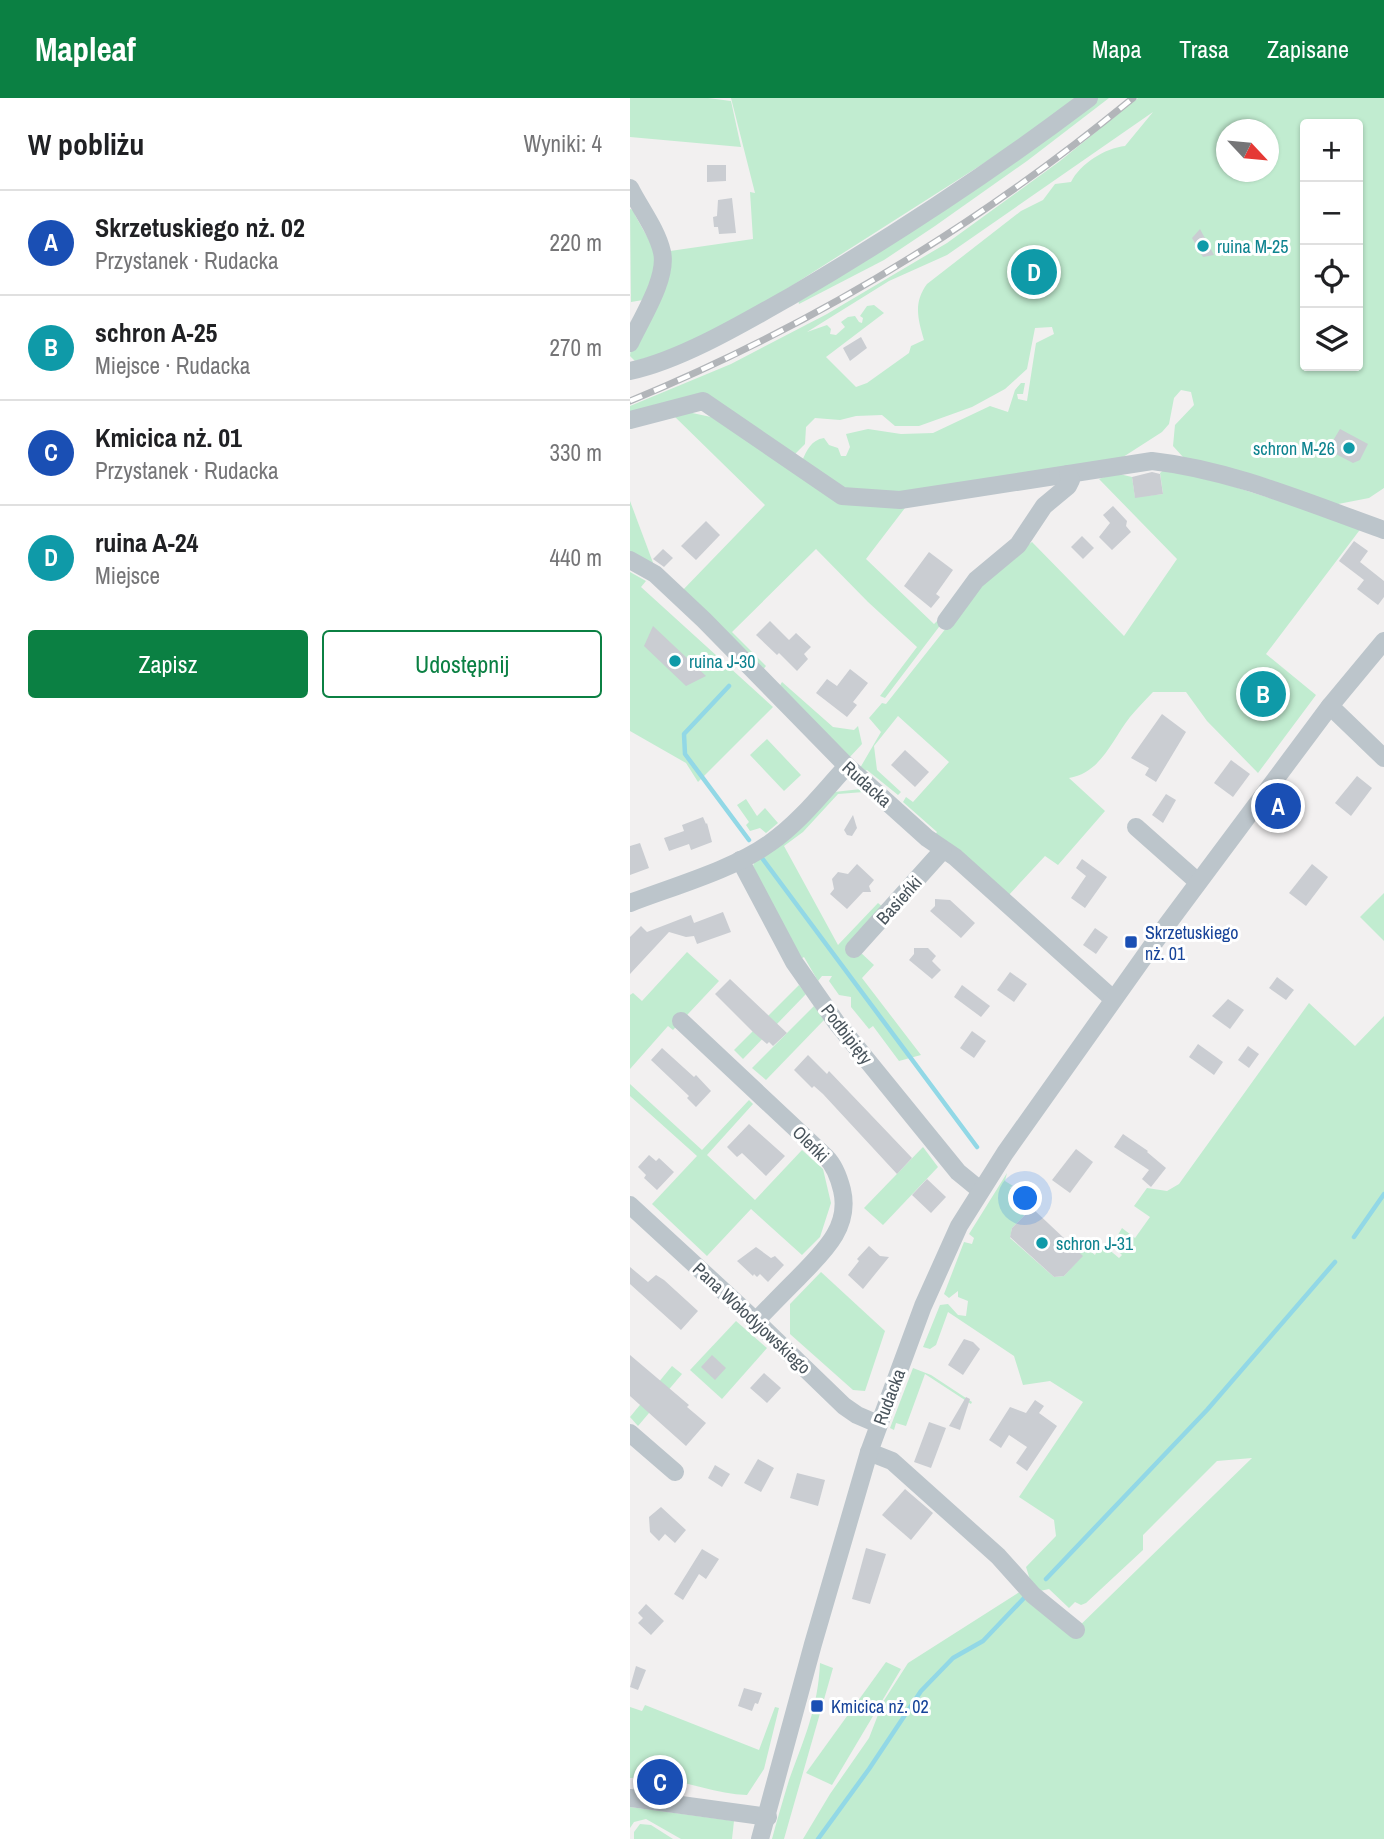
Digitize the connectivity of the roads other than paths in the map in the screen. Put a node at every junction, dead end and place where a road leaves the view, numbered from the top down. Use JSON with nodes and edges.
{"nodes":[{"id":1,"x":1088,"y":98,"type":"edge"},
{"id":2,"x":630,"y":188,"type":"edge"},
{"id":3,"x":630,"y":344,"type":"edge"},
{"id":4,"x":630,"y":371,"type":"edge"},
{"id":5,"x":630,"y":420,"type":"edge"},
{"id":6,"x":1068,"y":474,"type":"junction"},
{"id":7,"x":1384,"y":530,"type":"edge"},
{"id":8,"x":630,"y":559,"type":"edge"},
{"id":9,"x":946,"y":621,"type":"dead end"},
{"id":10,"x":1384,"y":641,"type":"edge"},
{"id":11,"x":1330,"y":706,"type":"junction"},
{"id":12,"x":1384,"y":758,"type":"edge"},
{"id":13,"x":847,"y":766,"type":"junction"},
{"id":14,"x":1136,"y":827,"type":"dead end"},
{"id":15,"x":943,"y":850,"type":"junction"},
{"id":16,"x":740,"y":860,"type":"junction"},
{"id":17,"x":1198,"y":882,"type":"junction"},
{"id":18,"x":630,"y":903,"type":"edge"},
{"id":19,"x":854,"y":950,"type":"dead end"},
{"id":20,"x":1113,"y":999,"type":"junction"},
{"id":21,"x":681,"y":1021,"type":"dead end"},
{"id":22,"x":980,"y":1190,"type":"junction"},
{"id":23,"x":632,"y":1210,"type":"edge"},
{"id":24,"x":756,"y":1321,"type":"junction"},
{"id":25,"x":878,"y":1424,"type":"junction"},
{"id":26,"x":630,"y":1433,"type":"edge"},
{"id":27,"x":869,"y":1452,"type":"junction"},
{"id":28,"x":675,"y":1472,"type":"dead end"},
{"id":29,"x":1076,"y":1630,"type":"dead end"},
{"id":30,"x":630,"y":1798,"type":"edge"},
{"id":31,"x":768,"y":1817,"type":"junction"},
{"id":32,"x":761,"y":1839,"type":"edge"}],
"edges":[{"from":1,"to":4,"type":"street"},
{"from":2,"to":3,"type":"street"},
{"from":5,"to":6,"type":"street"},
{"from":6,"to":7,"type":"street"},
{"from":6,"to":9,"type":"street"},
{"from":8,"to":13,"type":"street","name":"Rudacka"},
{"from":10,"to":11,"type":"street","name":"Rudacka"},
{"from":11,"to":12,"type":"street"},
{"from":11,"to":17,"type":"street","name":"Rudacka"},
{"from":13,"to":15,"type":"street","name":"Rudacka"},
{"from":13,"to":16,"type":"street"},
{"from":14,"to":17,"type":"street"},
{"from":15,"to":19,"type":"street","name":"Basieńki"},
{"from":15,"to":20,"type":"street","name":"Rudacka"},
{"from":16,"to":18,"type":"street"},
{"from":16,"to":22,"type":"street","name":"Podbipięty"},
{"from":17,"to":20,"type":"street","name":"Rudacka"},
{"from":20,"to":22,"type":"street","name":"Rudacka"},
{"from":21,"to":24,"type":"street","name":"Oleńki"},
{"from":22,"to":25,"type":"street","name":"Rudacka"},
{"from":23,"to":24,"type":"street","name":"Pana Wołodyjowskiego"},
{"from":24,"to":25,"type":"street","name":"Pana Wołodyjowskiego"},
{"from":25,"to":27,"type":"street","name":"Rudacka"},
{"from":26,"to":28,"type":"street"},
{"from":27,"to":29,"type":"street"},
{"from":27,"to":31,"type":"street","name":"Rudacka"},
{"from":30,"to":31,"type":"street"},
{"from":31,"to":32,"type":"street","name":"Rudacka"}]}
